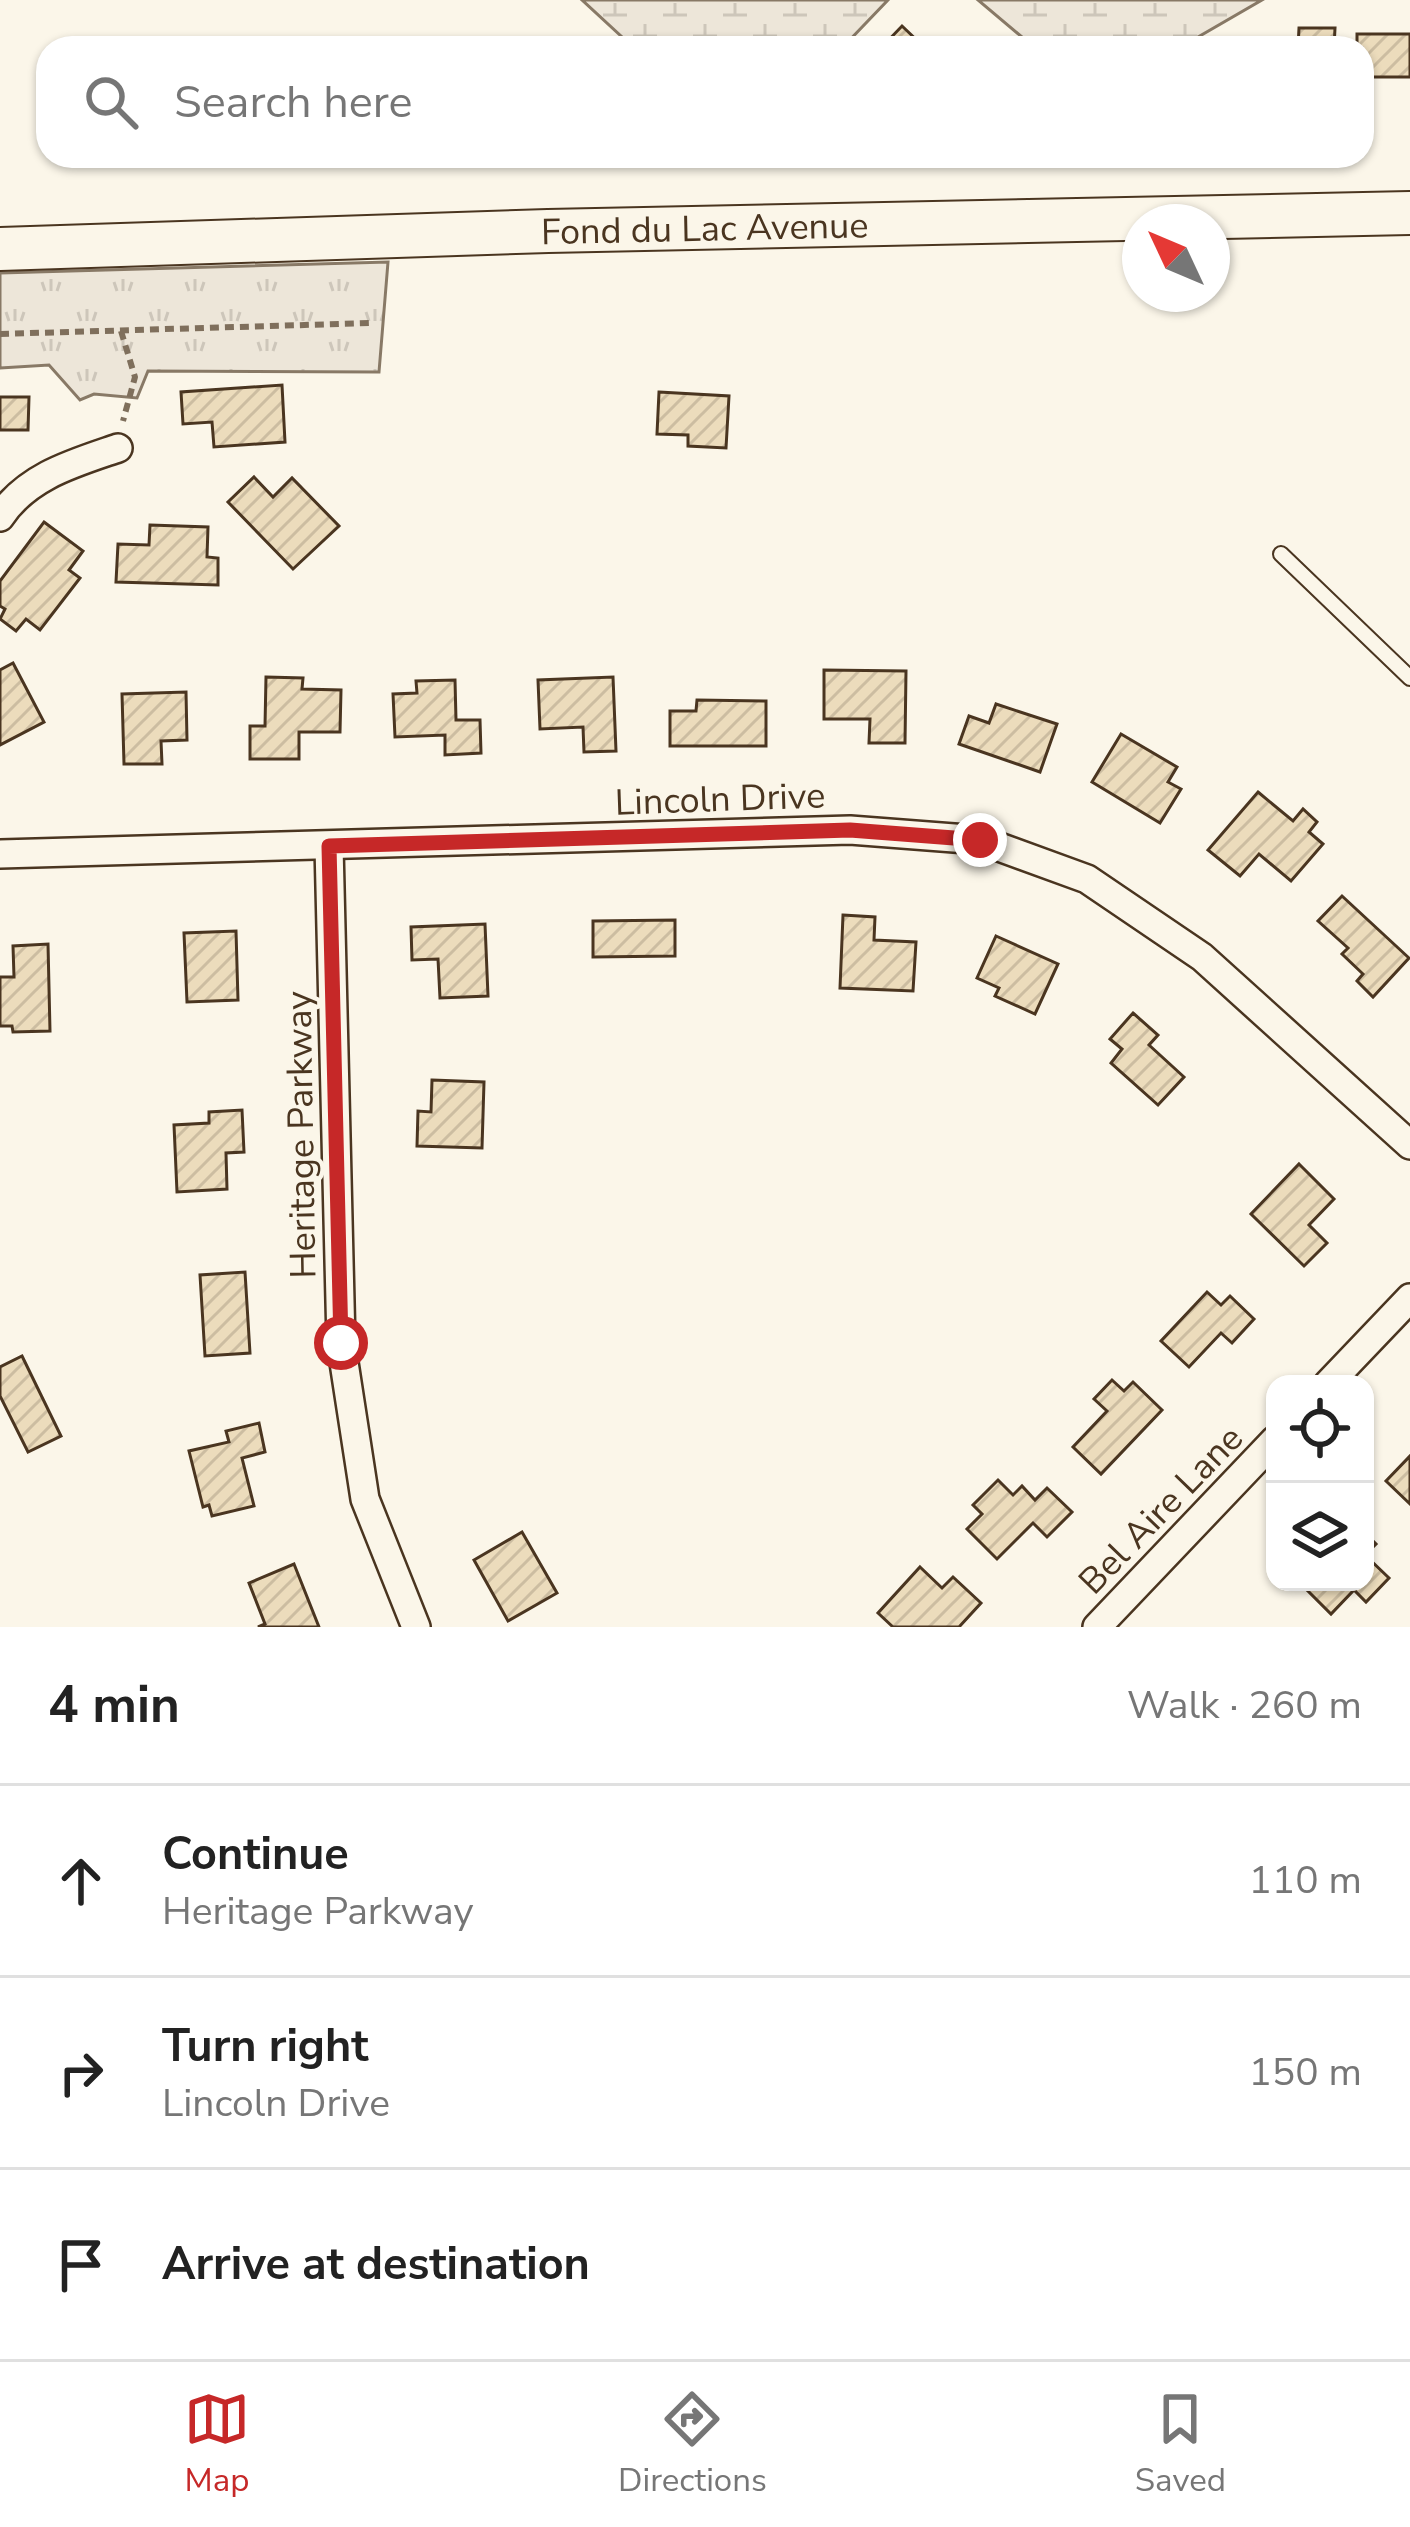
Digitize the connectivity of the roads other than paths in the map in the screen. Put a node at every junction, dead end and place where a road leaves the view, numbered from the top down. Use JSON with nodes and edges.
{"nodes":[{"id":1,"x":1410,"y":213,"type":"edge"},
{"id":2,"x":0,"y":249,"type":"edge"},
{"id":3,"x":118,"y":448,"type":"road end"},
{"id":4,"x":0,"y":517,"type":"edge"},
{"id":5,"x":1281,"y":554,"type":"dead end"},
{"id":6,"x":1410,"y":679,"type":"edge"},
{"id":7,"x":329,"y":846,"type":"junction"},
{"id":8,"x":0,"y":854,"type":"edge"},
{"id":9,"x":1410,"y":1145,"type":"edge"},
{"id":10,"x":1410,"y":1298,"type":"edge"},
{"id":11,"x":1337,"y":1375,"type":"edge"},
{"id":12,"x":1266,"y":1449,"type":"edge"},
{"id":13,"x":416,"y":1627,"type":"edge"},
{"id":14,"x":1097,"y":1627,"type":"edge"}],
"edges":[{"from":1,"to":2,"type":"main road","name":"Fond du Lac Avenue"},
{"from":3,"to":4,"type":"street"},
{"from":5,"to":6,"type":"lane"},
{"from":7,"to":8,"type":"street","name":"Lincoln Drive"},
{"from":7,"to":9,"type":"street","name":"Lincoln Drive"},
{"from":7,"to":13,"type":"street","name":"Heritage Parkway"},
{"from":10,"to":11,"type":"street"},
{"from":12,"to":14,"type":"street","name":"Bel Aire Lane"}]}
